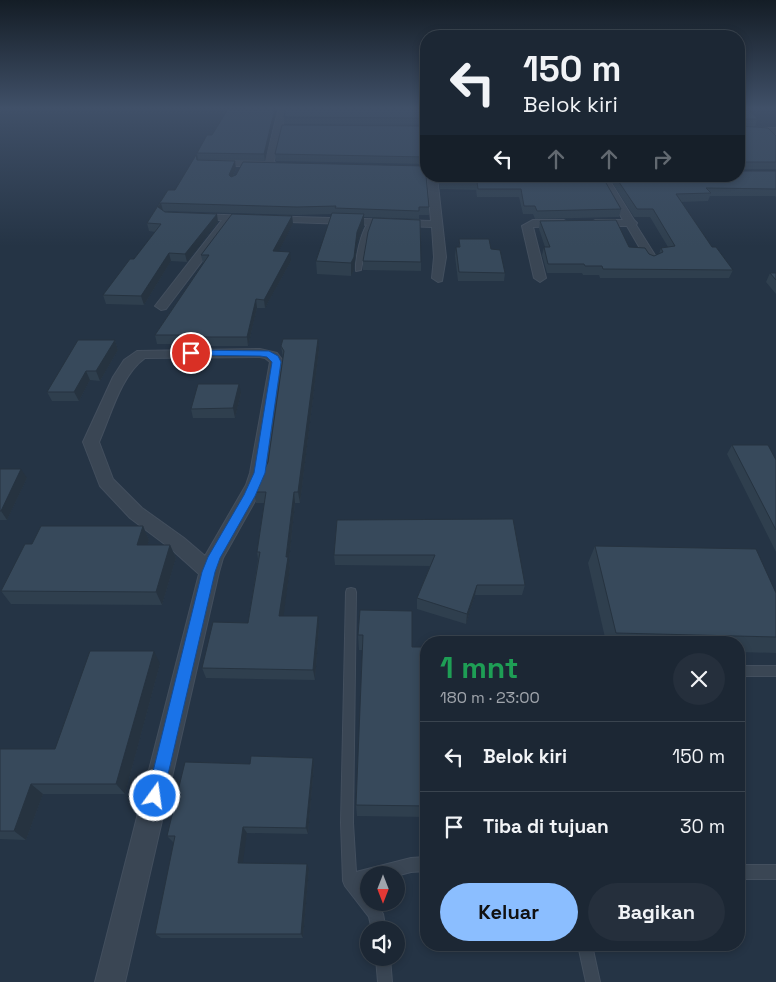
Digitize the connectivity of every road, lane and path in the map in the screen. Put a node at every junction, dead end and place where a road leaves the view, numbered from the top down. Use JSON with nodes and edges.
{"nodes":[{"id":1,"x":271,"y":154,"type":"edge"},
{"id":2,"x":202,"y":164,"type":"edge"},
{"id":3,"x":432,"y":182,"type":"edge"},
{"id":4,"x":606,"y":182,"type":"edge"},
{"id":5,"x":181,"y":216,"type":"edge"},
{"id":6,"x":230,"y":217,"type":"junction"},
{"id":7,"x":370,"y":223,"type":"junction"},
{"id":8,"x":632,"y":223,"type":"junction"},
{"id":9,"x":436,"y":224,"type":"junction"},
{"id":10,"x":652,"y":260,"type":"edge"},
{"id":11,"x":358,"y":270,"type":"dead end"},
{"id":12,"x":438,"y":278,"type":"dead end"},
{"id":13,"x":540,"y":278,"type":"dead end"},
{"id":14,"x":160,"y":306,"type":"dead end"},
{"id":15,"x":209,"y":572,"type":"junction"},
{"id":16,"x":351,"y":592,"type":"dead end"},
{"id":17,"x":745,"y":671,"type":"edge"},
{"id":18,"x":776,"y":671,"type":"edge"},
{"id":19,"x":420,"y":864,"type":"edge"},
{"id":20,"x":405,"y":867,"type":"edge"},
{"id":21,"x":745,"y":872,"type":"edge"},
{"id":22,"x":776,"y":872,"type":"edge"},
{"id":23,"x":360,"y":878,"type":"edge"},
{"id":24,"x":350,"y":881,"type":"junction"},
{"id":25,"x":377,"y":921,"type":"edge"},
{"id":26,"x":586,"y":951,"type":"edge"},
{"id":27,"x":384,"y":966,"type":"edge"},
{"id":28,"x":110,"y":982,"type":"edge"},
{"id":29,"x":385,"y":982,"type":"edge"},
{"id":30,"x":593,"y":982,"type":"edge"}],
"edges":[{"from":1,"to":2,"type":"street"},
{"from":3,"to":9,"type":"street"},
{"from":4,"to":8,"type":"street"},
{"from":5,"to":6,"type":"street"},
{"from":6,"to":7,"type":"street"},
{"from":6,"to":14,"type":"street"},
{"from":7,"to":9,"type":"street"},
{"from":7,"to":11,"type":"lane"},
{"from":8,"to":10,"type":"street"},
{"from":8,"to":13,"type":"street"},
{"from":9,"to":12,"type":"street"},
{"from":15,"to":15,"type":"street"},
{"from":15,"to":28,"type":"street"},
{"from":16,"to":24,"type":"lane"},
{"from":17,"to":18,"type":"lane"},
{"from":19,"to":20,"type":"lane"},
{"from":21,"to":22,"type":"lane"},
{"from":23,"to":24,"type":"lane"},
{"from":24,"to":25,"type":"lane"},
{"from":26,"to":30,"type":"lane"},
{"from":27,"to":29,"type":"lane"}]}
